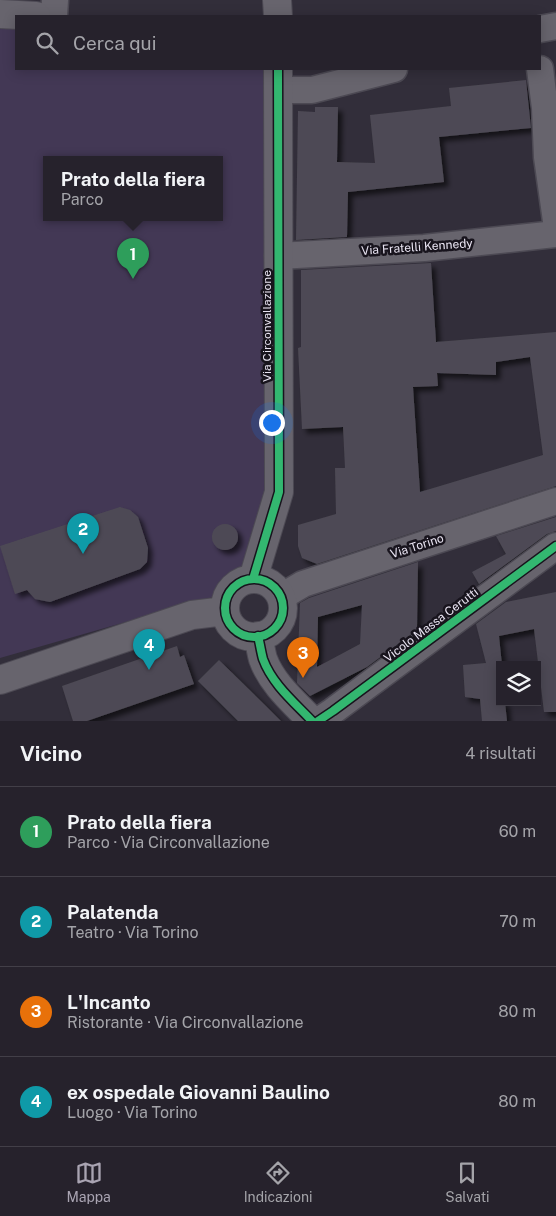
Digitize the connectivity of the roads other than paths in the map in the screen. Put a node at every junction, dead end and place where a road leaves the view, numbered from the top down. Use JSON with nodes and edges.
{"nodes":[{"id":1,"x":56,"y":0,"type":"edge"},
{"id":2,"x":278,"y":0,"type":"edge"},
{"id":3,"x":0,"y":14,"type":"edge"},
{"id":4,"x":18,"y":15,"type":"edge"},
{"id":5,"x":54,"y":15,"type":"edge"},
{"id":6,"x":278,"y":15,"type":"edge"},
{"id":7,"x":556,"y":26,"type":"edge"},
{"id":8,"x":541,"y":29,"type":"edge"},
{"id":9,"x":390,"y":70,"type":"edge"},
{"id":10,"x":540,"y":70,"type":"edge"},
{"id":11,"x":278,"y":79,"type":"edge"},
{"id":12,"x":556,"y":221,"type":"edge"},
{"id":13,"x":556,"y":234,"type":"edge"},
{"id":14,"x":278,"y":256,"type":"junction"},
{"id":15,"x":556,"y":501,"type":"edge"},
{"id":16,"x":556,"y":546,"type":"edge"},
{"id":17,"x":253,"y":579,"type":"junction"},
{"id":18,"x":281,"y":597,"type":"junction"},
{"id":19,"x":225,"y":611,"type":"junction"},
{"id":20,"x":258,"y":636,"type":"junction"},
{"id":21,"x":0,"y":680,"type":"edge"},
{"id":22,"x":312,"y":721,"type":"edge"},
{"id":23,"x":318,"y":721,"type":"edge"}],
"edges":[{"from":1,"to":5,"type":"street"},
{"from":2,"to":6,"type":"street"},
{"from":3,"to":4,"type":"street"},
{"from":7,"to":8,"type":"street"},
{"from":9,"to":11,"type":"street"},
{"from":10,"to":12,"type":"street"},
{"from":11,"to":14,"type":"street","name":"Via Circonvallazione"},
{"from":13,"to":14,"type":"street","name":"Via Fratelli Kennedy"},
{"from":14,"to":17,"type":"street","name":"Via Circonvallazione"},
{"from":15,"to":18,"type":"street","name":"Via Torino"},
{"from":16,"to":23,"type":"street","name":"Vicolo Massa Cerutti"},
{"from":17,"to":18,"type":"street"},
{"from":17,"to":19,"type":"street"},
{"from":18,"to":20,"type":"street"},
{"from":19,"to":20,"type":"street"},
{"from":19,"to":21,"type":"street"},
{"from":20,"to":22,"type":"street"}]}
